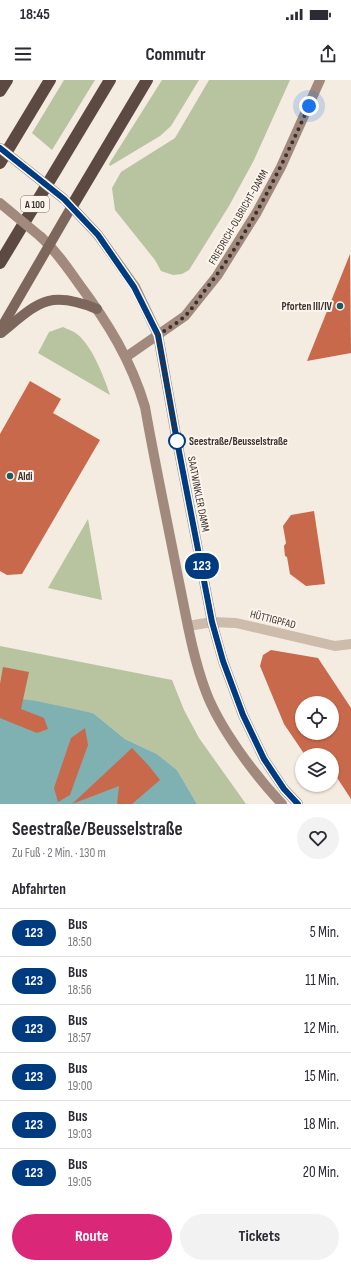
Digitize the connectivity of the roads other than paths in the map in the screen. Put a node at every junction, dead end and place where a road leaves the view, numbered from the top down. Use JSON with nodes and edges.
{"nodes":[{"id":1,"x":7,"y":80,"type":"edge"},
{"id":2,"x":50,"y":80,"type":"edge"},
{"id":3,"x":110,"y":80,"type":"edge"},
{"id":4,"x":147,"y":80,"type":"edge"},
{"id":5,"x":320,"y":80,"type":"edge"},
{"id":6,"x":0,"y":91,"type":"edge"},
{"id":7,"x":0,"y":148,"type":"edge"},
{"id":8,"x":0,"y":163,"type":"edge"},
{"id":9,"x":0,"y":203,"type":"edge"},
{"id":10,"x":68,"y":203,"type":"junction"},
{"id":11,"x":49,"y":245,"type":"junction"},
{"id":12,"x":0,"y":262,"type":"edge"},
{"id":13,"x":97,"y":309,"type":"junction"},
{"id":14,"x":0,"y":330,"type":"edge"},
{"id":15,"x":0,"y":334,"type":"edge"},
{"id":16,"x":158,"y":335,"type":"junction"},
{"id":17,"x":126,"y":358,"type":"junction"},
{"id":18,"x":212,"y":622,"type":"junction"},
{"id":19,"x":188,"y":626,"type":"junction"},
{"id":20,"x":351,"y":644,"type":"edge"},
{"id":21,"x":282,"y":804,"type":"edge"},
{"id":22,"x":298,"y":804,"type":"edge"}],
"edges":[{"from":1,"to":6,"type":"highway"},
{"from":2,"to":8,"type":"highway"},
{"from":3,"to":12,"type":"highway","number":"A 100"},
{"from":4,"to":10,"type":"highway"},
{"from":5,"to":16,"type":"main road","name":"FRIEDRICH-OLBRICHT-DAMM"},
{"from":7,"to":10,"type":"main road","name":"SAATWINKLER DAMM","bridge":true},
{"from":9,"to":11,"type":"main road","bridge":true},
{"from":10,"to":11,"type":"main road"},
{"from":10,"to":16,"type":"main road","name":"SAATWINKLER DAMM"},
{"from":11,"to":13,"type":"main road"},
{"from":11,"to":14,"type":"main road"},
{"from":13,"to":15,"type":"main road"},
{"from":13,"to":17,"type":"main road"},
{"from":16,"to":17,"type":"main road","name":"FRIEDRICH-OLBRICHT-DAMM"},
{"from":16,"to":18,"type":"main road","name":"SAATWINKLER DAMM"},
{"from":17,"to":19,"type":"main road"},
{"from":18,"to":19,"type":"street","name":"HÜTTIGPFAD"},
{"from":18,"to":20,"type":"street","name":"HÜTTIGPFAD"},
{"from":18,"to":22,"type":"main road","name":"SAATWINKLER DAMM"},
{"from":19,"to":21,"type":"main road"}]}
